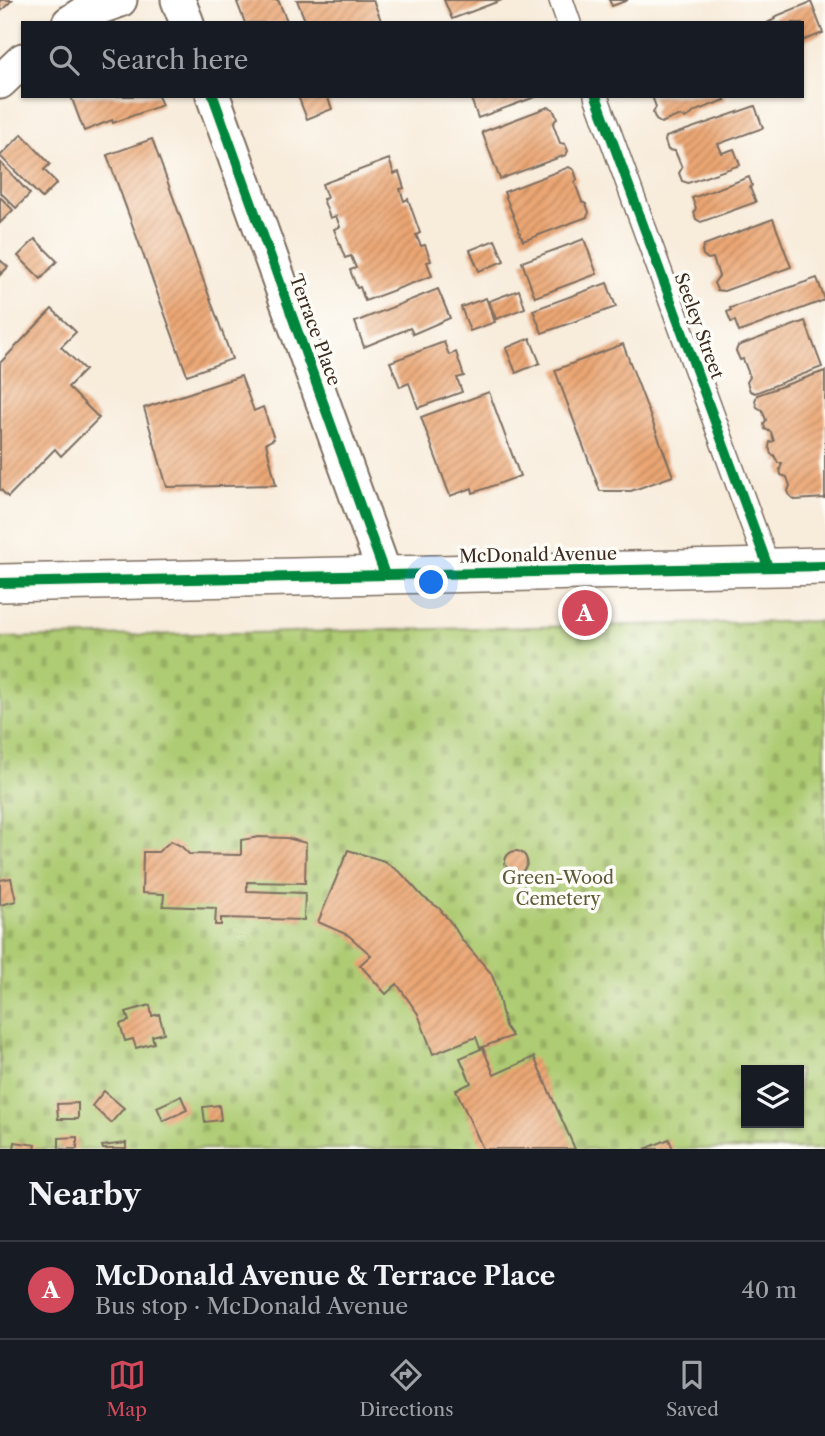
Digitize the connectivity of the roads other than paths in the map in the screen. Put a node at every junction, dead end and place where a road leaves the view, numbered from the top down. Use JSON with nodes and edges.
{"nodes":[{"id":1,"x":120,"y":0,"type":"edge"},
{"id":2,"x":178,"y":0,"type":"edge"},
{"id":3,"x":561,"y":0,"type":"edge"},
{"id":4,"x":72,"y":21,"type":"edge"},
{"id":5,"x":186,"y":21,"type":"edge"},
{"id":6,"x":568,"y":21,"type":"edge"},
{"id":7,"x":21,"y":62,"type":"edge"},
{"id":8,"x":0,"y":82,"type":"edge"},
{"id":9,"x":214,"y":98,"type":"edge"},
{"id":10,"x":597,"y":98,"type":"edge"},
{"id":11,"x":825,"y":566,"type":"edge"},
{"id":12,"x":768,"y":568,"type":"junction"},
{"id":13,"x":385,"y":575,"type":"junction"},
{"id":14,"x":0,"y":583,"type":"edge"}],
"edges":[{"from":1,"to":4,"type":"main road"},
{"from":2,"to":5,"type":"main road"},
{"from":3,"to":6,"type":"street"},
{"from":7,"to":8,"type":"main road"},
{"from":9,"to":13,"type":"main road","name":"Terrace Place"},
{"from":10,"to":12,"type":"street","name":"Seeley Street"},
{"from":11,"to":12,"type":"main road","name":"McDonald Avenue"},
{"from":12,"to":13,"type":"main road","name":"McDonald Avenue"},
{"from":13,"to":14,"type":"main road","name":"McDonald Avenue"}]}
